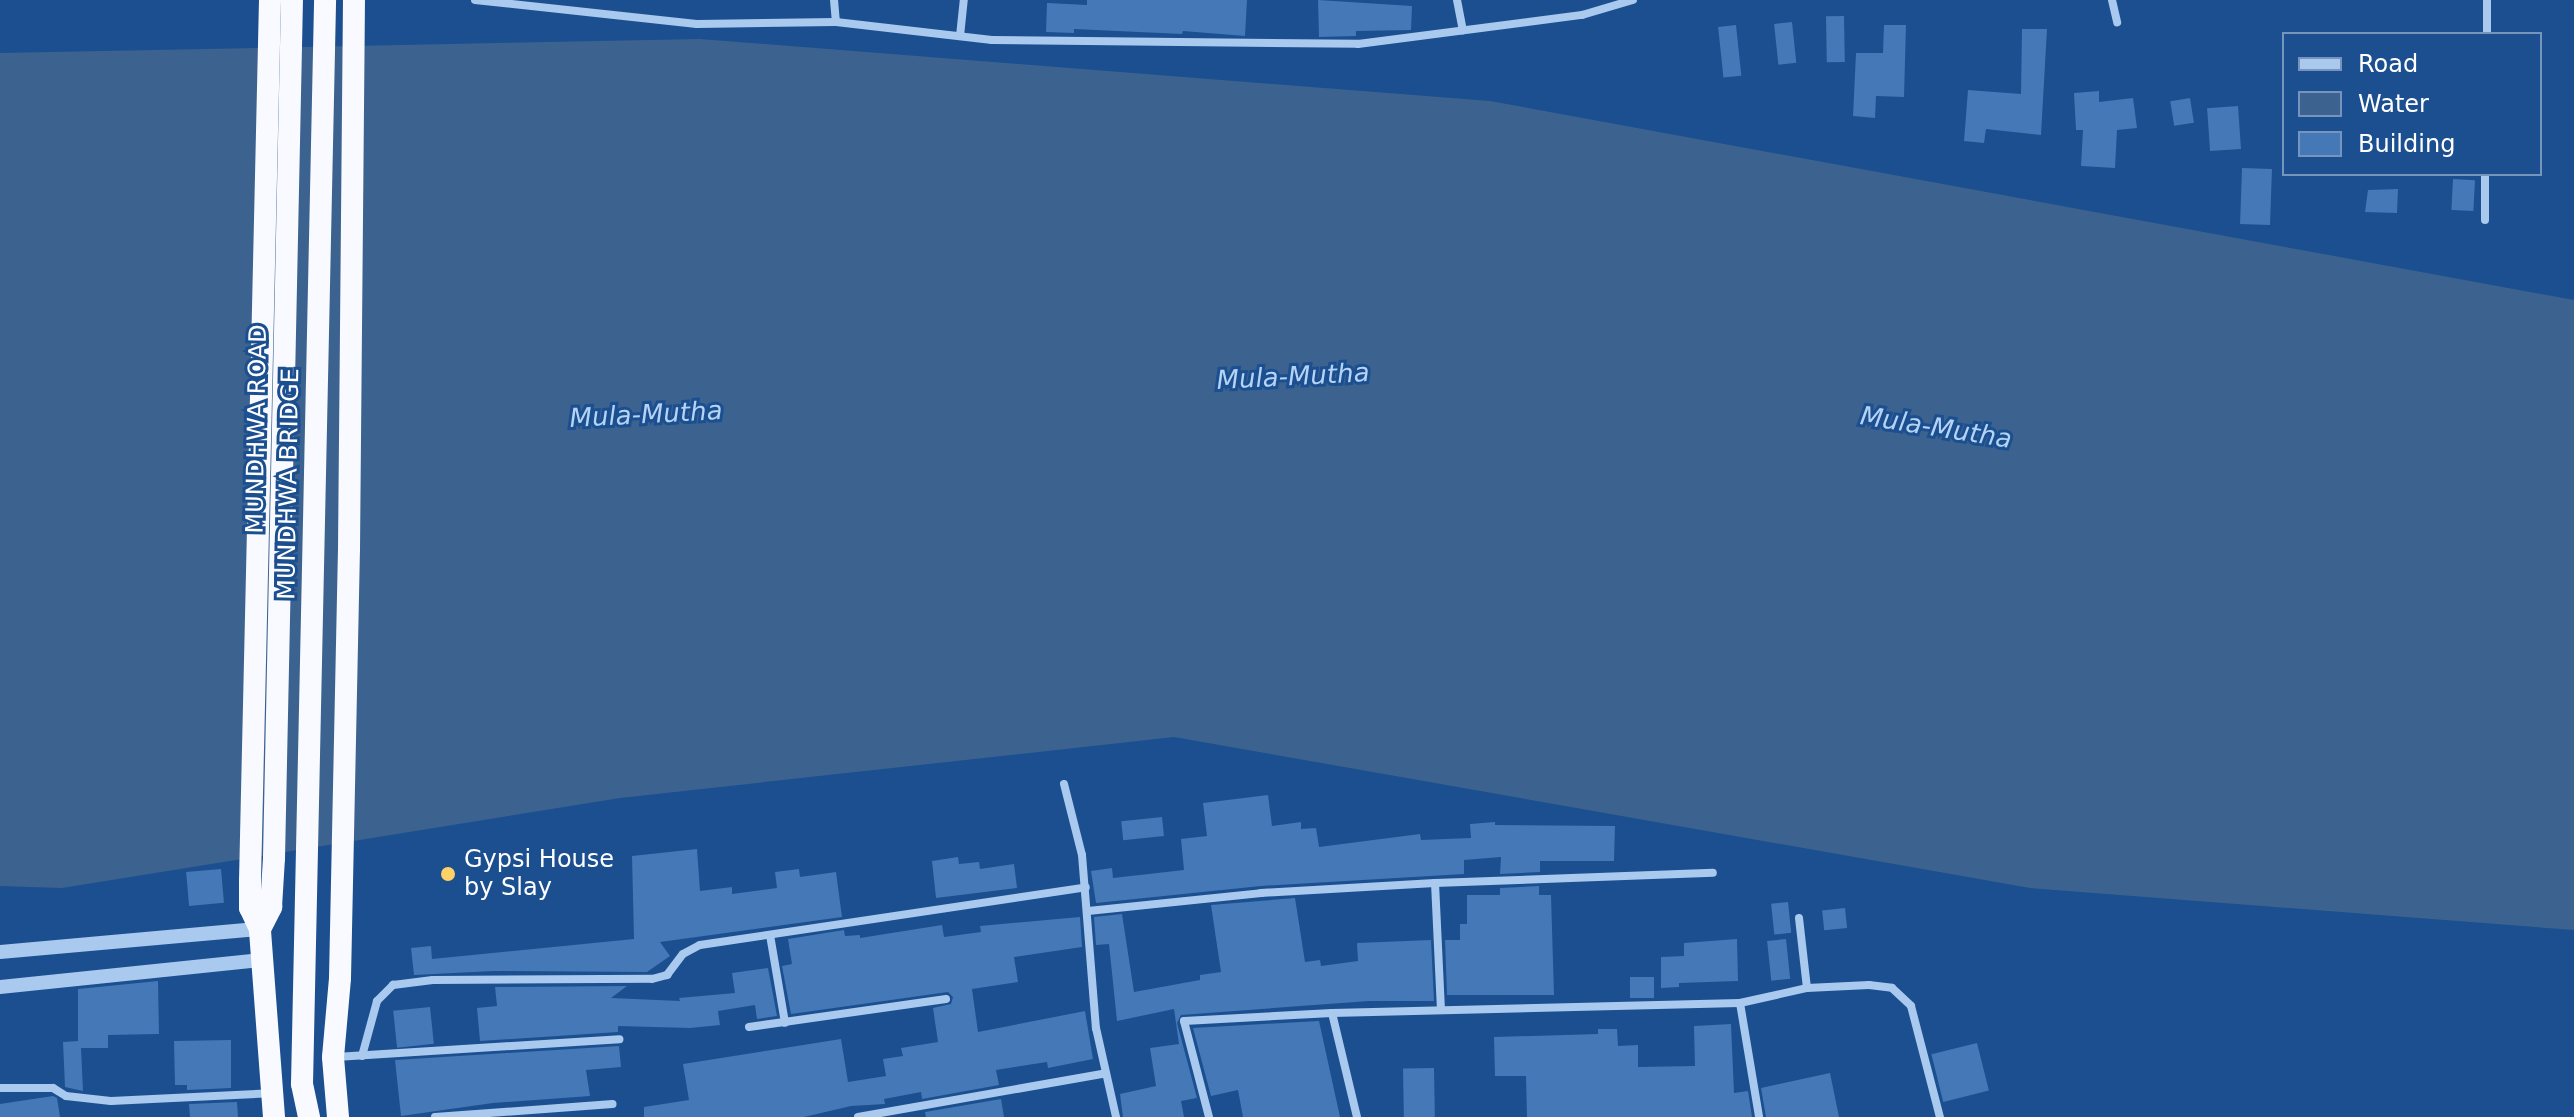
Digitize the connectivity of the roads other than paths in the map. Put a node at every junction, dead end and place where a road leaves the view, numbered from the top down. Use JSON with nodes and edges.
{"nodes":[{"id":1,"x":270,"y":0,"type":"edge"},
{"id":2,"x":292,"y":0,"type":"edge"},
{"id":3,"x":325,"y":0,"type":"edge"},
{"id":4,"x":354,"y":0,"type":"edge"},
{"id":5,"x":475,"y":0,"type":"edge"},
{"id":6,"x":834,"y":0,"type":"edge"},
{"id":7,"x":964,"y":0,"type":"edge"},
{"id":8,"x":1457,"y":0,"type":"edge"},
{"id":9,"x":1633,"y":0,"type":"edge"},
{"id":10,"x":2112,"y":0,"type":"edge"},
{"id":11,"x":2487,"y":0,"type":"edge"},
{"id":12,"x":836,"y":22,"type":"junction"},
{"id":13,"x":2117,"y":22,"type":"dead end"},
{"id":14,"x":1463,"y":30,"type":"junction"},
{"id":15,"x":2487,"y":32,"type":"edge"},
{"id":16,"x":960,"y":36,"type":"junction"},
{"id":17,"x":2485,"y":176,"type":"edge"},
{"id":18,"x":2485,"y":220,"type":"dead end"},
{"id":19,"x":1064,"y":784,"type":"dead end"},
{"id":20,"x":1713,"y":873,"type":"dead end"},
{"id":21,"x":1435,"y":883,"type":"junction"},
{"id":22,"x":1086,"y":887,"type":"junction"},
{"id":23,"x":1088,"y":911,"type":"junction"},
{"id":24,"x":1799,"y":918,"type":"dead end"},
{"id":25,"x":260,"y":929,"type":"junction"},
{"id":26,"x":770,"y":935,"type":"junction"},
{"id":27,"x":0,"y":952,"type":"edge"},
{"id":28,"x":262,"y":960,"type":"junction"},
{"id":29,"x":0,"y":987,"type":"edge"},
{"id":30,"x":1807,"y":988,"type":"junction"},
{"id":31,"x":946,"y":999,"type":"dead end"},
{"id":32,"x":1740,"y":1003,"type":"junction"},
{"id":33,"x":1441,"y":1010,"type":"junction"},
{"id":34,"x":1332,"y":1013,"type":"junction"},
{"id":35,"x":785,"y":1023,"type":"junction"},
{"id":36,"x":749,"y":1027,"type":"dead end"},
{"id":37,"x":619,"y":1039,"type":"dead end"},
{"id":38,"x":362,"y":1056,"type":"junction"},
{"id":39,"x":333,"y":1057,"type":"junction"},
{"id":40,"x":1103,"y":1074,"type":"junction"},
{"id":41,"x":0,"y":1088,"type":"edge"},
{"id":42,"x":273,"y":1093,"type":"junction"},
{"id":43,"x":613,"y":1104,"type":"dead end"},
{"id":44,"x":274,"y":1117,"type":"edge"},
{"id":45,"x":309,"y":1117,"type":"edge"},
{"id":46,"x":338,"y":1117,"type":"edge"},
{"id":47,"x":435,"y":1117,"type":"edge"},
{"id":48,"x":858,"y":1117,"type":"edge"},
{"id":49,"x":1116,"y":1117,"type":"edge"},
{"id":50,"x":1209,"y":1117,"type":"edge"},
{"id":51,"x":1357,"y":1117,"type":"edge"},
{"id":52,"x":1759,"y":1117,"type":"edge"},
{"id":53,"x":1940,"y":1117,"type":"edge"}],
"edges":[{"from":1,"to":25,"type":"highway"},
{"from":2,"to":25,"type":"highway","name":"MUNDHWA ROAD"},
{"from":3,"to":45,"type":"highway","name":"MUNDHWA BRIDGE"},
{"from":4,"to":39,"type":"highway"},
{"from":5,"to":12,"type":"street"},
{"from":6,"to":12,"type":"street"},
{"from":7,"to":16,"type":"street"},
{"from":8,"to":14,"type":"street"},
{"from":9,"to":14,"type":"street"},
{"from":10,"to":13,"type":"street"},
{"from":11,"to":15,"type":"street"},
{"from":12,"to":16,"type":"street"},
{"from":14,"to":16,"type":"street"},
{"from":17,"to":18,"type":"street"},
{"from":19,"to":22,"type":"street"},
{"from":20,"to":21,"type":"street"},
{"from":21,"to":23,"type":"street"},
{"from":21,"to":33,"type":"street"},
{"from":22,"to":23,"type":"street"},
{"from":22,"to":26,"type":"street"},
{"from":23,"to":40,"type":"street"},
{"from":24,"to":30,"type":"street"},
{"from":25,"to":27,"type":"street"},
{"from":25,"to":28,"type":"highway"},
{"from":26,"to":35,"type":"street"},
{"from":26,"to":38,"type":"street"},
{"from":28,"to":29,"type":"street"},
{"from":28,"to":42,"type":"highway"},
{"from":30,"to":32,"type":"street"},
{"from":30,"to":53,"type":"street"},
{"from":31,"to":35,"type":"street"},
{"from":32,"to":33,"type":"street"},
{"from":32,"to":52,"type":"street"},
{"from":33,"to":34,"type":"street"},
{"from":34,"to":50,"type":"street"},
{"from":34,"to":51,"type":"street"},
{"from":35,"to":36,"type":"street"},
{"from":37,"to":38,"type":"street"},
{"from":38,"to":39,"type":"street"},
{"from":39,"to":46,"type":"highway"},
{"from":40,"to":48,"type":"street"},
{"from":40,"to":49,"type":"street"},
{"from":41,"to":42,"type":"street"},
{"from":42,"to":44,"type":"highway"},
{"from":43,"to":47,"type":"street"}]}
